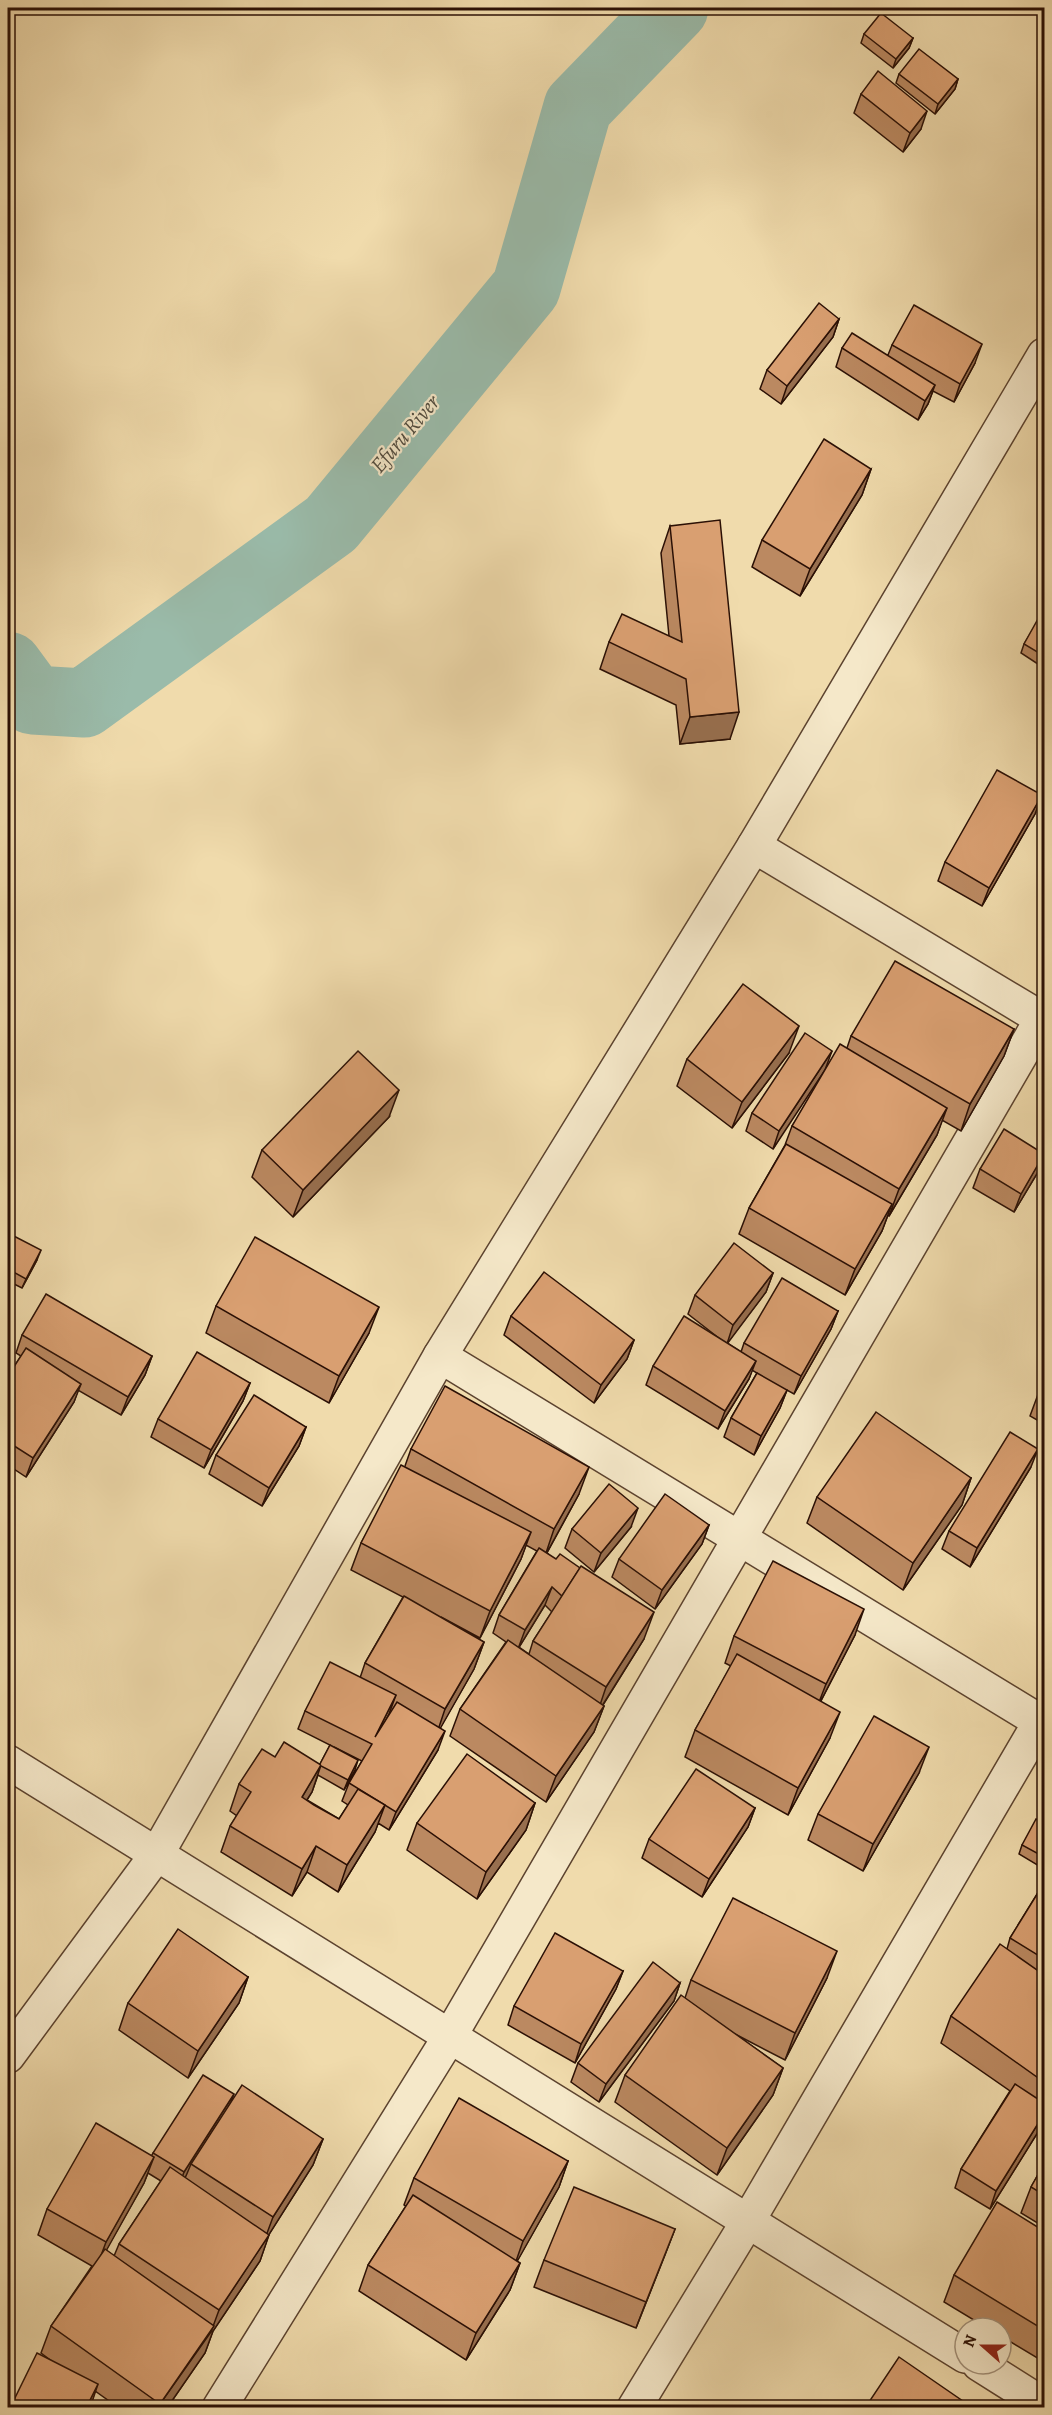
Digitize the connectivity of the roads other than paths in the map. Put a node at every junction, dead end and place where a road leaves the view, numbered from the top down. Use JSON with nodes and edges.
{"nodes":[{"id":1,"x":1044,"y":355,"type":"edge"},
{"id":2,"x":753,"y":846,"type":"junction"},
{"id":3,"x":1044,"y":1018,"type":"edge"},
{"id":4,"x":440,"y":1356,"type":"junction"},
{"id":5,"x":739,"y":1538,"type":"junction"},
{"id":6,"x":1043,"y":1720,"type":"edge"},
{"id":7,"x":8,"y":1762,"type":"edge"},
{"id":8,"x":157,"y":1854,"type":"junction"},
{"id":9,"x":450,"y":2036,"type":"junction"},
{"id":10,"x":8,"y":2056,"type":"edge"},
{"id":11,"x":748,"y":2221,"type":"junction"},
{"id":12,"x":953,"y":2349,"type":"edge"},
{"id":13,"x":997,"y":2376,"type":"edge"},
{"id":14,"x":1044,"y":2405,"type":"edge"},
{"id":15,"x":219,"y":2408,"type":"edge"},
{"id":16,"x":634,"y":2408,"type":"edge"}],
"edges":[{"from":1,"to":2,"type":"street"},
{"from":2,"to":3,"type":"street"},
{"from":2,"to":4,"type":"street"},
{"from":3,"to":5,"type":"street"},
{"from":4,"to":5,"type":"street"},
{"from":4,"to":8,"type":"street"},
{"from":5,"to":6,"type":"street"},
{"from":5,"to":9,"type":"street"},
{"from":6,"to":11,"type":"street"},
{"from":7,"to":8,"type":"street"},
{"from":8,"to":9,"type":"street"},
{"from":8,"to":10,"type":"street"},
{"from":9,"to":11,"type":"street"},
{"from":9,"to":15,"type":"street"},
{"from":11,"to":12,"type":"street"},
{"from":11,"to":16,"type":"street"},
{"from":13,"to":14,"type":"street"}]}
